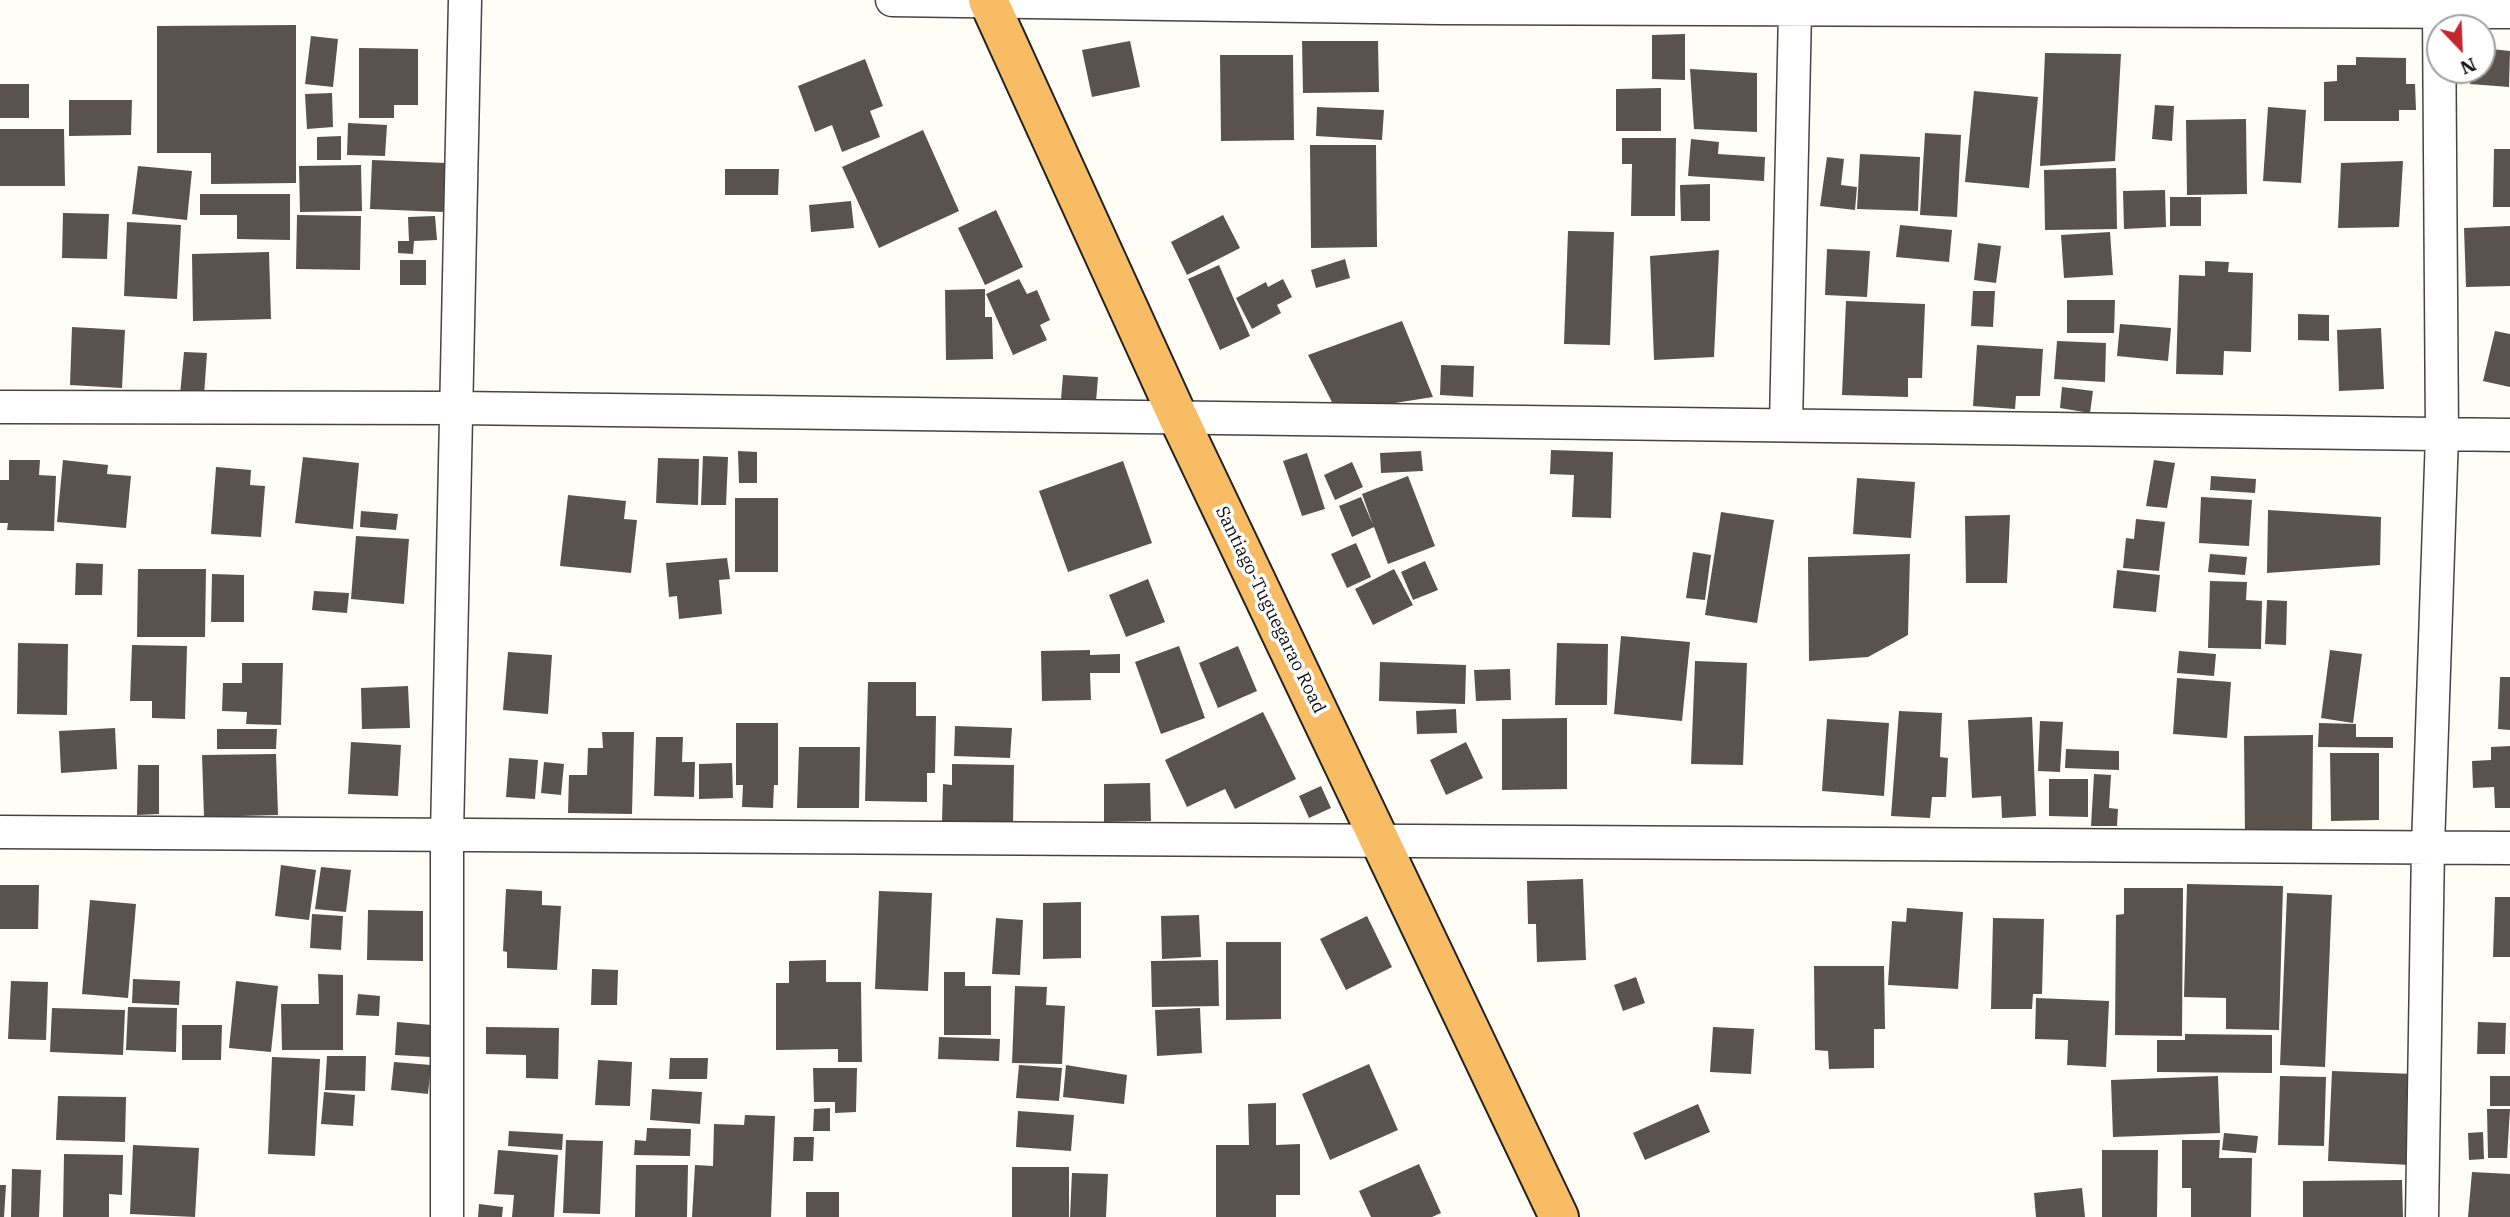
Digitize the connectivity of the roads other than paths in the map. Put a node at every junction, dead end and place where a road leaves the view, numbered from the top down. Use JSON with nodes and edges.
{"nodes":[{"id":1,"x":465,"y":0,"type":"edge"},
{"id":2,"x":891,"y":0,"type":"edge"},
{"id":3,"x":989,"y":2,"type":"edge"},
{"id":4,"x":1795,"y":11,"type":"junction"},
{"id":5,"x":2439,"y":11,"type":"junction"},
{"id":6,"x":2510,"y":12,"type":"edge"},
{"id":7,"x":0,"y":407,"type":"edge"},
{"id":8,"x":458,"y":408,"type":"junction"},
{"id":9,"x":1178,"y":417,"type":"junction"},
{"id":10,"x":1786,"y":425,"type":"junction"},
{"id":11,"x":2442,"y":435,"type":"junction"},
{"id":12,"x":2510,"y":435,"type":"edge"},
{"id":13,"x":0,"y":832,"type":"edge"},
{"id":14,"x":447,"y":834,"type":"junction"},
{"id":15,"x":1382,"y":843,"type":"junction"},
{"id":16,"x":2428,"y":847,"type":"junction"},
{"id":17,"x":2510,"y":848,"type":"edge"},
{"id":18,"x":447,"y":1217,"type":"edge"},
{"id":19,"x":1559,"y":1217,"type":"edge"},
{"id":20,"x":2422,"y":1217,"type":"edge"}],
"edges":[{"from":1,"to":8,"type":"street"},
{"from":2,"to":3,"type":"street"},
{"from":3,"to":4,"type":"street"},
{"from":3,"to":9,"type":"highway","name":"Santiago-Tuguegarao Road"},
{"from":4,"to":5,"type":"street"},
{"from":4,"to":10,"type":"street"},
{"from":5,"to":6,"type":"street"},
{"from":5,"to":11,"type":"street"},
{"from":7,"to":8,"type":"street"},
{"from":8,"to":9,"type":"street"},
{"from":8,"to":14,"type":"street"},
{"from":9,"to":10,"type":"street"},
{"from":9,"to":15,"type":"highway","name":"Santiago-Tuguegarao Road"},
{"from":10,"to":11,"type":"street"},
{"from":11,"to":12,"type":"street"},
{"from":11,"to":16,"type":"street"},
{"from":13,"to":14,"type":"street"},
{"from":14,"to":15,"type":"street"},
{"from":14,"to":18,"type":"street"},
{"from":15,"to":16,"type":"street"},
{"from":15,"to":19,"type":"highway","name":"Santiago-Tuguegarao Road"},
{"from":16,"to":17,"type":"street"},
{"from":16,"to":20,"type":"street"}]}
